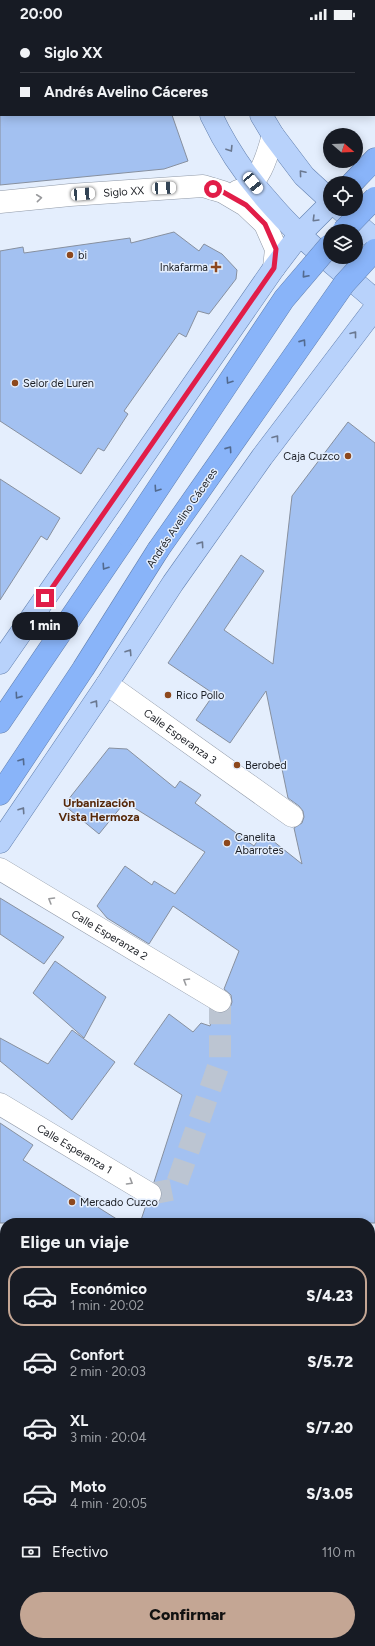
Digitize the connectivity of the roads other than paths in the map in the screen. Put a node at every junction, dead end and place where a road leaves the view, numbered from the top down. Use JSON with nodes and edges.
{"nodes":[{"id":1,"x":212,"y":116,"type":"edge"},
{"id":2,"x":262,"y":116,"type":"edge"},
{"id":3,"x":273,"y":135,"type":"junction"},
{"id":4,"x":375,"y":159,"type":"edge"},
{"id":5,"x":359,"y":176,"type":"edge"},
{"id":6,"x":253,"y":183,"type":"junction"},
{"id":7,"x":223,"y":192,"type":"junction"},
{"id":8,"x":323,"y":194,"type":"edge"},
{"id":9,"x":375,"y":198,"type":"edge"},
{"id":10,"x":0,"y":202,"type":"edge"},
{"id":11,"x":323,"y":211,"type":"edge"},
{"id":12,"x":348,"y":216,"type":"edge"},
{"id":13,"x":350,"y":224,"type":"edge"},
{"id":14,"x":300,"y":234,"type":"junction"},
{"id":15,"x":375,"y":240,"type":"edge"},
{"id":16,"x":375,"y":250,"type":"edge"},
{"id":17,"x":323,"y":254,"type":"edge"},
{"id":18,"x":274,"y":268,"type":"junction"},
{"id":19,"x":375,"y":300,"type":"edge"},
{"id":20,"x":375,"y":308,"type":"edge"},
{"id":21,"x":0,"y":663,"type":"edge"},
{"id":22,"x":107,"y":684,"type":"junction"},
{"id":23,"x":0,"y":722,"type":"edge"},
{"id":24,"x":0,"y":794,"type":"edge"},
{"id":25,"x":292,"y":816,"type":"dead end"},
{"id":26,"x":0,"y":842,"type":"edge"},
{"id":27,"x":0,"y":869,"type":"edge"},
{"id":28,"x":220,"y":1001,"type":"dead end"},
{"id":29,"x":0,"y":1104,"type":"edge"},
{"id":30,"x":150,"y":1194,"type":"tunnel mouth"}],
"edges":[{"from":1,"to":6,"type":"main road","one_way":true},
{"from":2,"to":3,"type":"main road"},
{"from":3,"to":6,"type":"street"},
{"from":8,"to":3,"type":"main road","one_way":true},
{"from":4,"to":5,"type":"highway"},
{"from":6,"to":7,"type":"street","name":"Siglo XX"},
{"from":6,"to":14,"type":"main road"},
{"from":10,"to":7,"type":"street","name":"Siglo XX","one_way":true},
{"from":7,"to":18,"type":"street","name":"Siglo XX"},
{"from":9,"to":13,"type":"highway","bridge":true},
{"from":11,"to":14,"type":"main road","one_way":true},
{"from":12,"to":15,"type":"main road"},
{"from":14,"to":18,"type":"main road"},
{"from":14,"to":19,"type":"main road"},
{"from":24,"to":16,"type":"highway","name":"Andrés Avelino Cáceres","one_way":true,"bridge":true},
{"from":17,"to":23,"type":"highway","one_way":true,"bridge":true},
{"from":18,"to":21,"type":"main road"},
{"from":22,"to":20,"type":"main road","one_way":true},
{"from":22,"to":25,"type":"street","name":"Calle Esperanza 3"},
{"from":26,"to":22,"type":"main road","one_way":true},
{"from":28,"to":27,"type":"street","name":"Calle Esperanza 2","one_way":true},
{"from":29,"to":30,"type":"street","name":"Calle Esperanza 1","one_way":true}]}
